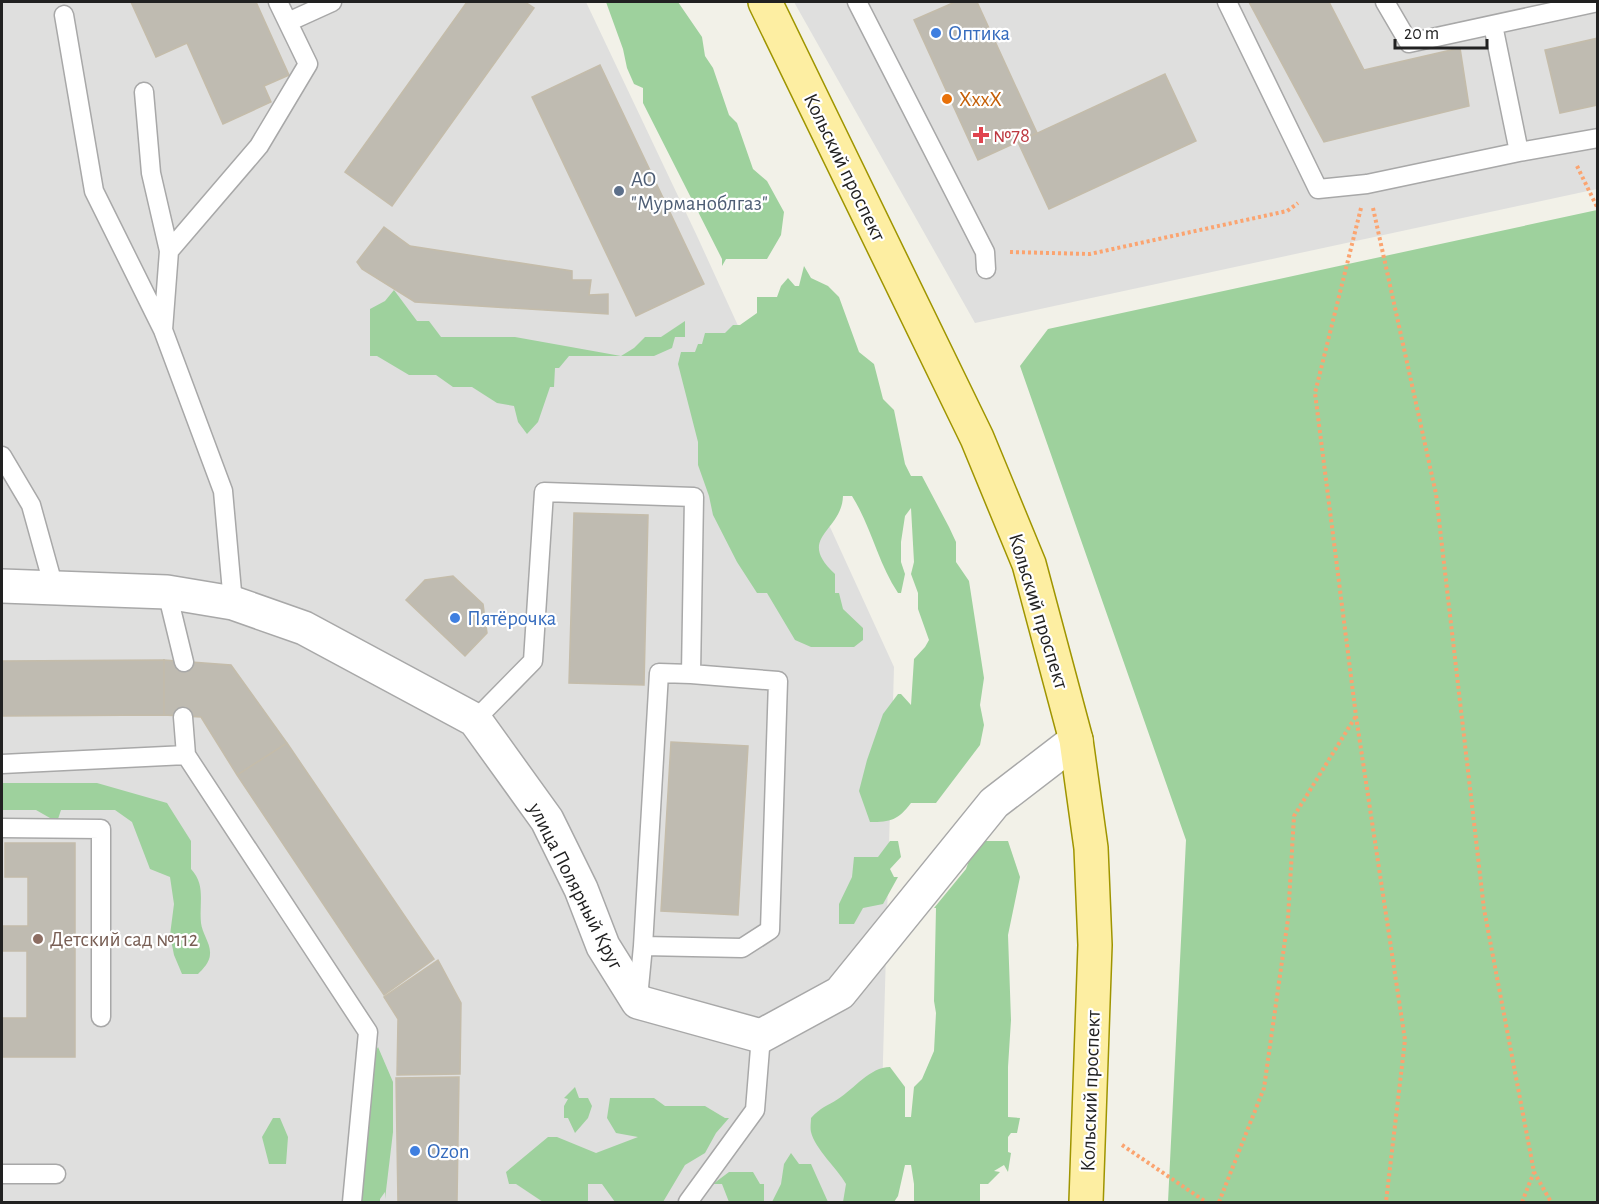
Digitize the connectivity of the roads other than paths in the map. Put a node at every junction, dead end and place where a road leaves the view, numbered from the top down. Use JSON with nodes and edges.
{"nodes":[{"id":1,"x":278,"y":2,"type":"edge"},
{"id":2,"x":332,"y":2,"type":"edge"},
{"id":3,"x":765,"y":2,"type":"edge"},
{"id":4,"x":857,"y":2,"type":"edge"},
{"id":5,"x":1227,"y":2,"type":"edge"},
{"id":6,"x":1385,"y":2,"type":"edge"},
{"id":7,"x":1598,"y":2,"type":"edge"},
{"id":8,"x":64,"y":15,"type":"dead end"},
{"id":9,"x":288,"y":22,"type":"junction"},
{"id":10,"x":1493,"y":25,"type":"junction"},
{"id":11,"x":144,"y":92,"type":"dead end"},
{"id":12,"x":1598,"y":138,"type":"edge"},
{"id":13,"x":1519,"y":152,"type":"junction"},
{"id":14,"x":169,"y":251,"type":"junction"},
{"id":15,"x":985,"y":260,"type":"road end"},
{"id":16,"x":163,"y":330,"type":"junction"},
{"id":17,"x":2,"y":456,"type":"edge"},
{"id":18,"x":2,"y":586,"type":"edge"},
{"id":19,"x":54,"y":588,"type":"junction"},
{"id":20,"x":167,"y":592,"type":"junction"},
{"id":21,"x":234,"y":603,"type":"junction"},
{"id":22,"x":184,"y":662,"type":"dead end"},
{"id":23,"x":691,"y":674,"type":"junction"},
{"id":24,"x":183,"y":717,"type":"dead end"},
{"id":25,"x":475,"y":720,"type":"junction"},
{"id":26,"x":1076,"y":740,"type":"junction"},
{"id":27,"x":186,"y":755,"type":"junction"},
{"id":28,"x":2,"y":764,"type":"edge"},
{"id":29,"x":2,"y":828,"type":"edge"},
{"id":30,"x":643,"y":946,"type":"junction"},
{"id":31,"x":638,"y":1002,"type":"junction"},
{"id":32,"x":101,"y":1017,"type":"dead end"},
{"id":33,"x":760,"y":1036,"type":"junction"},
{"id":34,"x":2,"y":1174,"type":"edge"},
{"id":35,"x":56,"y":1174,"type":"dead end"},
{"id":36,"x":352,"y":1203,"type":"edge"},
{"id":37,"x":688,"y":1203,"type":"edge"},
{"id":38,"x":1086,"y":1203,"type":"edge"}],
"edges":[{"from":1,"to":9,"type":"lane"},
{"from":2,"to":9,"type":"lane"},
{"from":3,"to":26,"type":"main road","name":"Кольский проспект"},
{"from":4,"to":15,"type":"lane"},
{"from":5,"to":13,"type":"lane"},
{"from":6,"to":10,"type":"lane"},
{"from":7,"to":10,"type":"lane"},
{"from":8,"to":16,"type":"lane"},
{"from":9,"to":14,"type":"lane"},
{"from":10,"to":13,"type":"lane"},
{"from":11,"to":14,"type":"lane"},
{"from":12,"to":13,"type":"lane"},
{"from":14,"to":16,"type":"lane"},
{"from":16,"to":21,"type":"lane"},
{"from":17,"to":19,"type":"lane"},
{"from":18,"to":19,"type":"street","name":"улица Полярный Круг"},
{"from":19,"to":20,"type":"street","name":"улица Полярный Круг"},
{"from":20,"to":21,"type":"street","name":"улица Полярный Круг"},
{"from":20,"to":22,"type":"lane"},
{"from":21,"to":25,"type":"street","name":"улица Полярный Круг"},
{"from":23,"to":25,"type":"lane"},
{"from":23,"to":30,"type":"lane"},
{"from":23,"to":30,"type":"lane"},
{"from":24,"to":27,"type":"lane"},
{"from":25,"to":31,"type":"street","name":"улица Полярный Круг"},
{"from":26,"to":33,"type":"street"},
{"from":26,"to":38,"type":"main road","name":"Кольский проспект"},
{"from":27,"to":28,"type":"lane"},
{"from":27,"to":36,"type":"lane"},
{"from":29,"to":32,"type":"lane"},
{"from":30,"to":31,"type":"lane"},
{"from":31,"to":33,"type":"street"},
{"from":33,"to":37,"type":"lane"},
{"from":34,"to":35,"type":"lane"}]}
